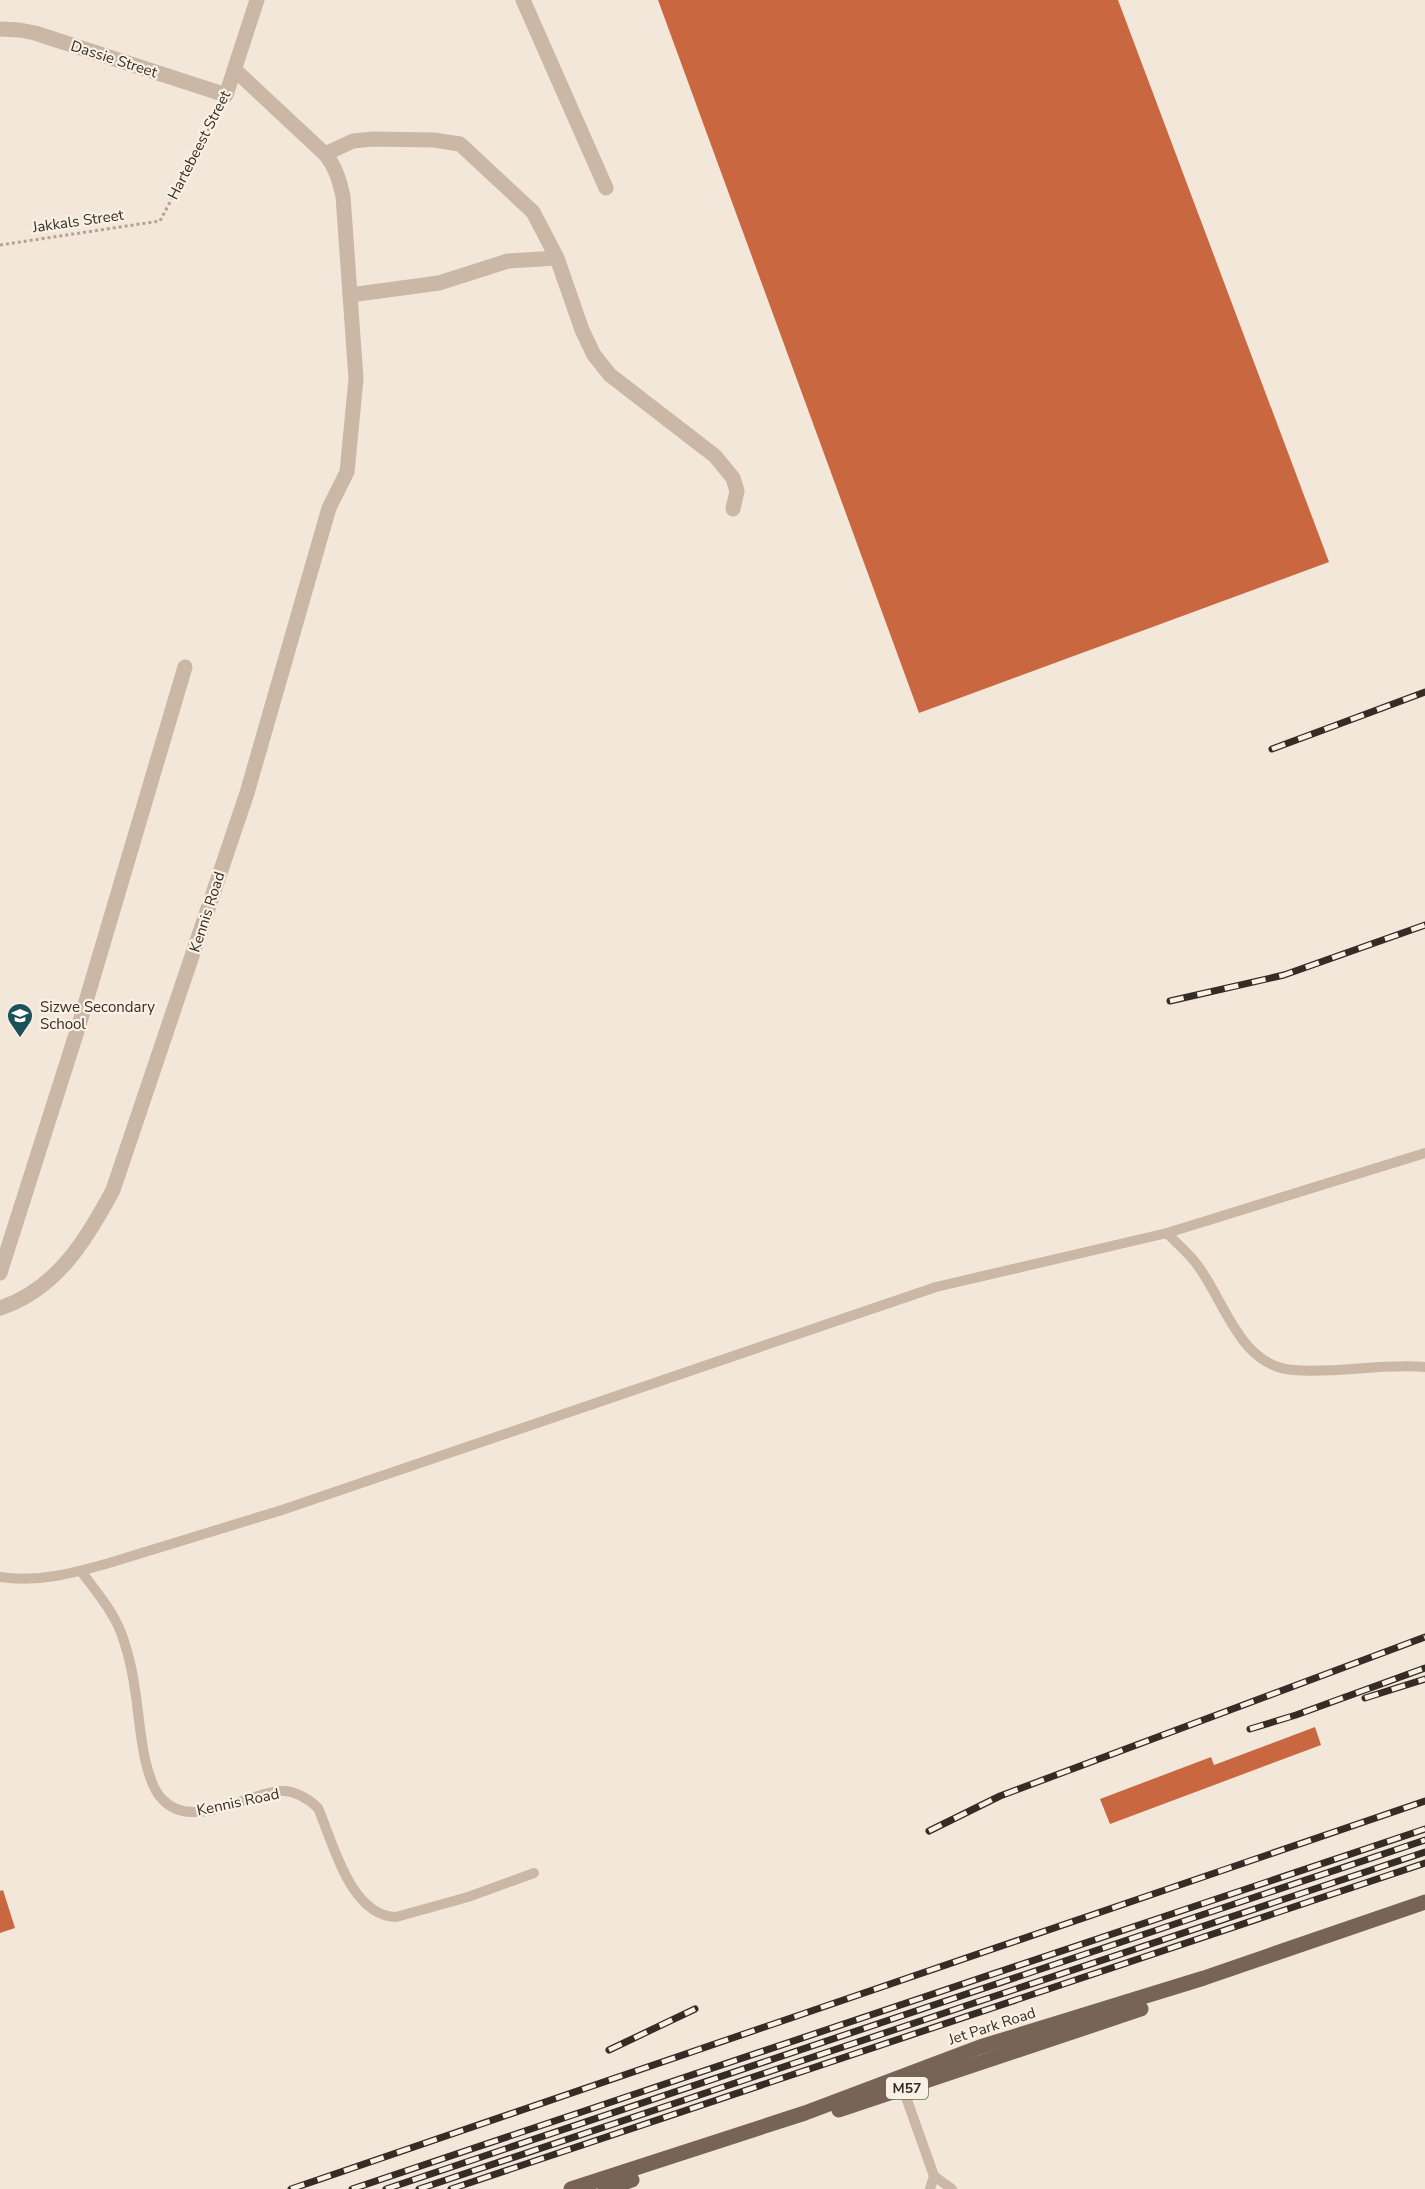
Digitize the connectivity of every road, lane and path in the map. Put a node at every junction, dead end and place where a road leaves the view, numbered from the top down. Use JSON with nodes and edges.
{"nodes":[{"id":1,"x":257,"y":0,"type":"edge"},
{"id":2,"x":523,"y":0,"type":"edge"},
{"id":3,"x":0,"y":29,"type":"edge"},
{"id":4,"x":235,"y":70,"type":"junction"},
{"id":5,"x":226,"y":95,"type":"junction"},
{"id":6,"x":325,"y":154,"type":"junction"},
{"id":7,"x":606,"y":188,"type":"dead end"},
{"id":8,"x":160,"y":221,"type":"joint"},
{"id":9,"x":0,"y":244,"type":"edge"},
{"id":10,"x":557,"y":258,"type":"junction"},
{"id":11,"x":350,"y":295,"type":"junction"},
{"id":12,"x":733,"y":509,"type":"dead end"},
{"id":13,"x":185,"y":667,"type":"dead end"},
{"id":14,"x":1425,"y":1153,"type":"edge"},
{"id":15,"x":1167,"y":1233,"type":"junction"},
{"id":16,"x":0,"y":1273,"type":"edge"},
{"id":17,"x":0,"y":1308,"type":"edge"},
{"id":18,"x":1425,"y":1367,"type":"edge"},
{"id":19,"x":81,"y":1571,"type":"junction"},
{"id":20,"x":0,"y":1577,"type":"edge"},
{"id":21,"x":534,"y":1873,"type":"dead end"},
{"id":22,"x":1425,"y":1902,"type":"edge"},
{"id":23,"x":1425,"y":1913,"type":"edge"},
{"id":24,"x":901,"y":2083,"type":"junction"},
{"id":25,"x":934,"y":2176,"type":"junction"},
{"id":26,"x":571,"y":2189,"type":"edge"},
{"id":27,"x":604,"y":2189,"type":"edge"},
{"id":28,"x":930,"y":2189,"type":"edge"},
{"id":29,"x":952,"y":2189,"type":"edge"}],
"edges":[{"from":1,"to":4,"type":"street","name":"Hartebeest Street"},
{"from":2,"to":7,"type":"street"},
{"from":3,"to":5,"type":"street","name":"Dassie Street"},
{"from":4,"to":5,"type":"street","name":"Hartebeest Street"},
{"from":4,"to":6,"type":"street"},
{"from":5,"to":8,"type":"path","name":"Hartebeest Street"},
{"from":6,"to":10,"type":"street"},
{"from":6,"to":11,"type":"street"},
{"from":8,"to":9,"type":"path","name":"Jakkals Street"},
{"from":10,"to":11,"type":"street"},
{"from":10,"to":12,"type":"street"},
{"from":11,"to":17,"type":"street","name":"Kennis Road"},
{"from":13,"to":16,"type":"street"},
{"from":14,"to":15,"type":"lane"},
{"from":15,"to":18,"type":"lane"},
{"from":15,"to":19,"type":"lane"},
{"from":19,"to":20,"type":"lane"},
{"from":19,"to":21,"type":"lane","name":"Kennis Road"},
{"from":22,"to":24,"type":"main road","name":"Jet Park Road","number":"M57"},
{"from":23,"to":24,"type":"main road","name":"Jet Park Road","number":"M57"},
{"from":24,"to":25,"type":"lane"},
{"from":24,"to":26,"type":"main road","name":"Jet Park Road","number":"M57"},
{"from":24,"to":27,"type":"main road","name":"Jet Park Road","number":"M57"},
{"from":25,"to":28,"type":"lane"},
{"from":25,"to":29,"type":"lane"}]}
